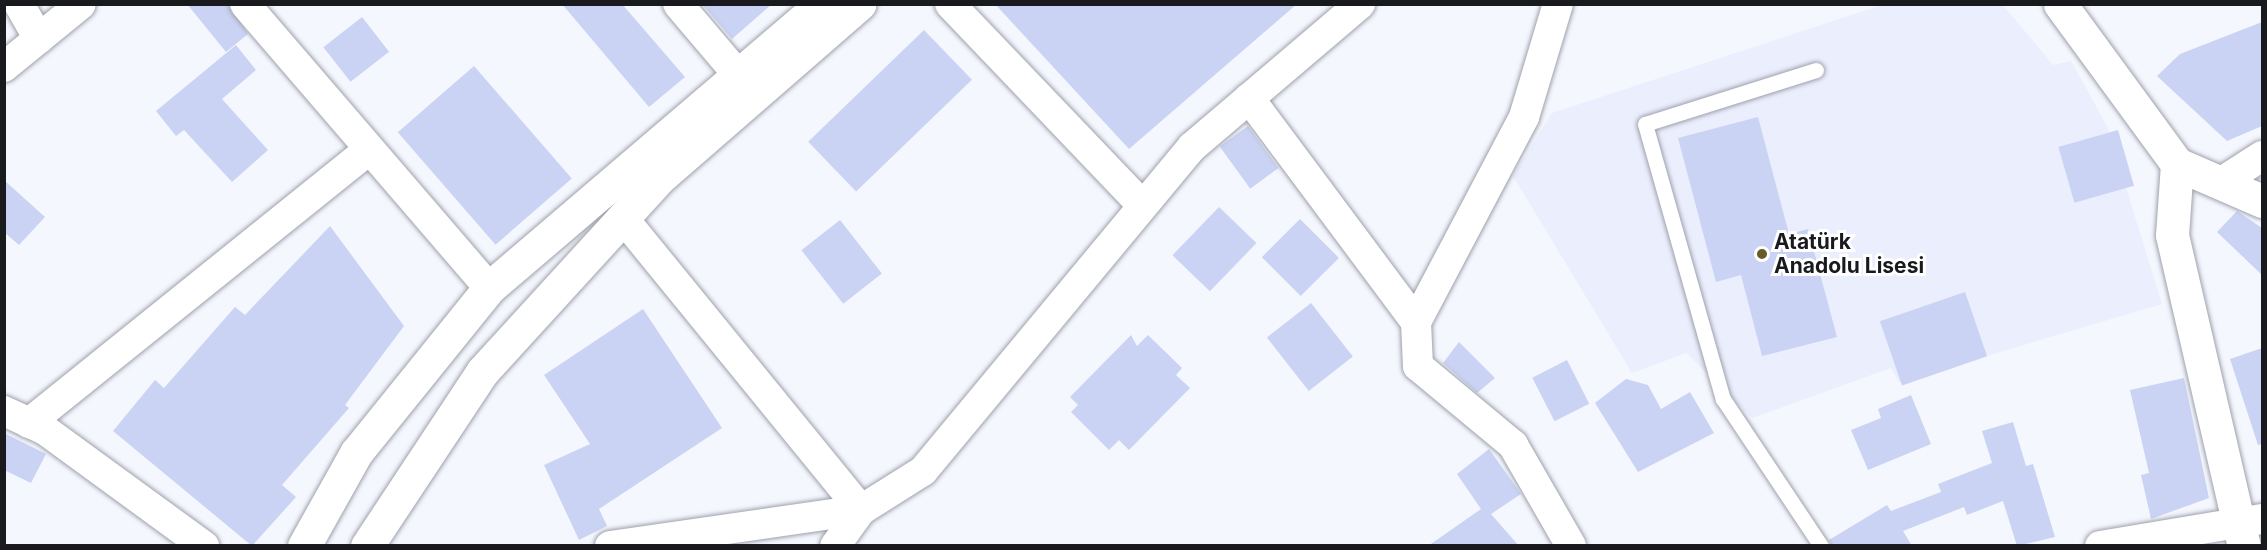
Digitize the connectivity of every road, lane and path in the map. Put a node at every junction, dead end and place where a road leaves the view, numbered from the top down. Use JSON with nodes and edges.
{"nodes":[{"id":1,"x":19,"y":4,"type":"edge"},
{"id":2,"x":81,"y":4,"type":"edge"},
{"id":3,"x":245,"y":4,"type":"edge"},
{"id":4,"x":678,"y":4,"type":"edge"},
{"id":5,"x":821,"y":4,"type":"edge"},
{"id":6,"x":859,"y":4,"type":"edge"},
{"id":7,"x":950,"y":4,"type":"edge"},
{"id":8,"x":1360,"y":4,"type":"edge"},
{"id":9,"x":1558,"y":4,"type":"edge"},
{"id":10,"x":2060,"y":4,"type":"edge"},
{"id":11,"x":39,"y":39,"type":"junction"},
{"id":12,"x":4,"y":67,"type":"edge"},
{"id":13,"x":1816,"y":70,"type":"dead end"},
{"id":14,"x":739,"y":76,"type":"junction"},
{"id":15,"x":1249,"y":98,"type":"junction"},
{"id":16,"x":368,"y":150,"type":"junction"},
{"id":17,"x":2262,"y":156,"type":"edge"},
{"id":18,"x":2177,"y":164,"type":"junction"},
{"id":19,"x":2220,"y":183,"type":"junction"},
{"id":20,"x":2262,"y":201,"type":"edge"},
{"id":21,"x":1142,"y":205,"type":"junction"},
{"id":22,"x":623,"y":218,"type":"junction"},
{"id":23,"x":489,"y":288,"type":"junction"},
{"id":24,"x":1416,"y":322,"type":"junction"},
{"id":25,"x":17,"y":417,"type":"edge"},
{"id":26,"x":861,"y":510,"type":"junction"},
{"id":27,"x":2248,"y":529,"type":"edge"},
{"id":28,"x":204,"y":546,"type":"edge"},
{"id":29,"x":304,"y":546,"type":"edge"},
{"id":30,"x":367,"y":546,"type":"edge"},
{"id":31,"x":610,"y":546,"type":"edge"},
{"id":32,"x":835,"y":546,"type":"edge"},
{"id":33,"x":1570,"y":546,"type":"edge"},
{"id":34,"x":1821,"y":546,"type":"edge"},
{"id":35,"x":2100,"y":546,"type":"edge"}],
"edges":[{"from":1,"to":11,"type":"street"},
{"from":2,"to":11,"type":"street"},
{"from":3,"to":16,"type":"street"},
{"from":4,"to":14,"type":"street"},
{"from":5,"to":14,"type":"main road"},
{"from":6,"to":22,"type":"main road"},
{"from":7,"to":21,"type":"street"},
{"from":8,"to":15,"type":"street"},
{"from":9,"to":24,"type":"street"},
{"from":10,"to":18,"type":"main road"},
{"from":11,"to":12,"type":"street"},
{"from":13,"to":34,"type":"lane"},
{"from":14,"to":23,"type":"main road"},
{"from":15,"to":21,"type":"street"},
{"from":15,"to":24,"type":"street"},
{"from":16,"to":23,"type":"street"},
{"from":16,"to":25,"type":"street"},
{"from":17,"to":19,"type":"street"},
{"from":18,"to":19,"type":"main road"},
{"from":18,"to":27,"type":"main road"},
{"from":19,"to":20,"type":"main road"},
{"from":21,"to":26,"type":"street"},
{"from":22,"to":26,"type":"street"},
{"from":22,"to":30,"type":"main road"},
{"from":23,"to":29,"type":"main road"},
{"from":24,"to":33,"type":"street"},
{"from":25,"to":28,"type":"street"},
{"from":26,"to":31,"type":"street"},
{"from":26,"to":32,"type":"street"},
{"from":27,"to":35,"type":"street"}]}
